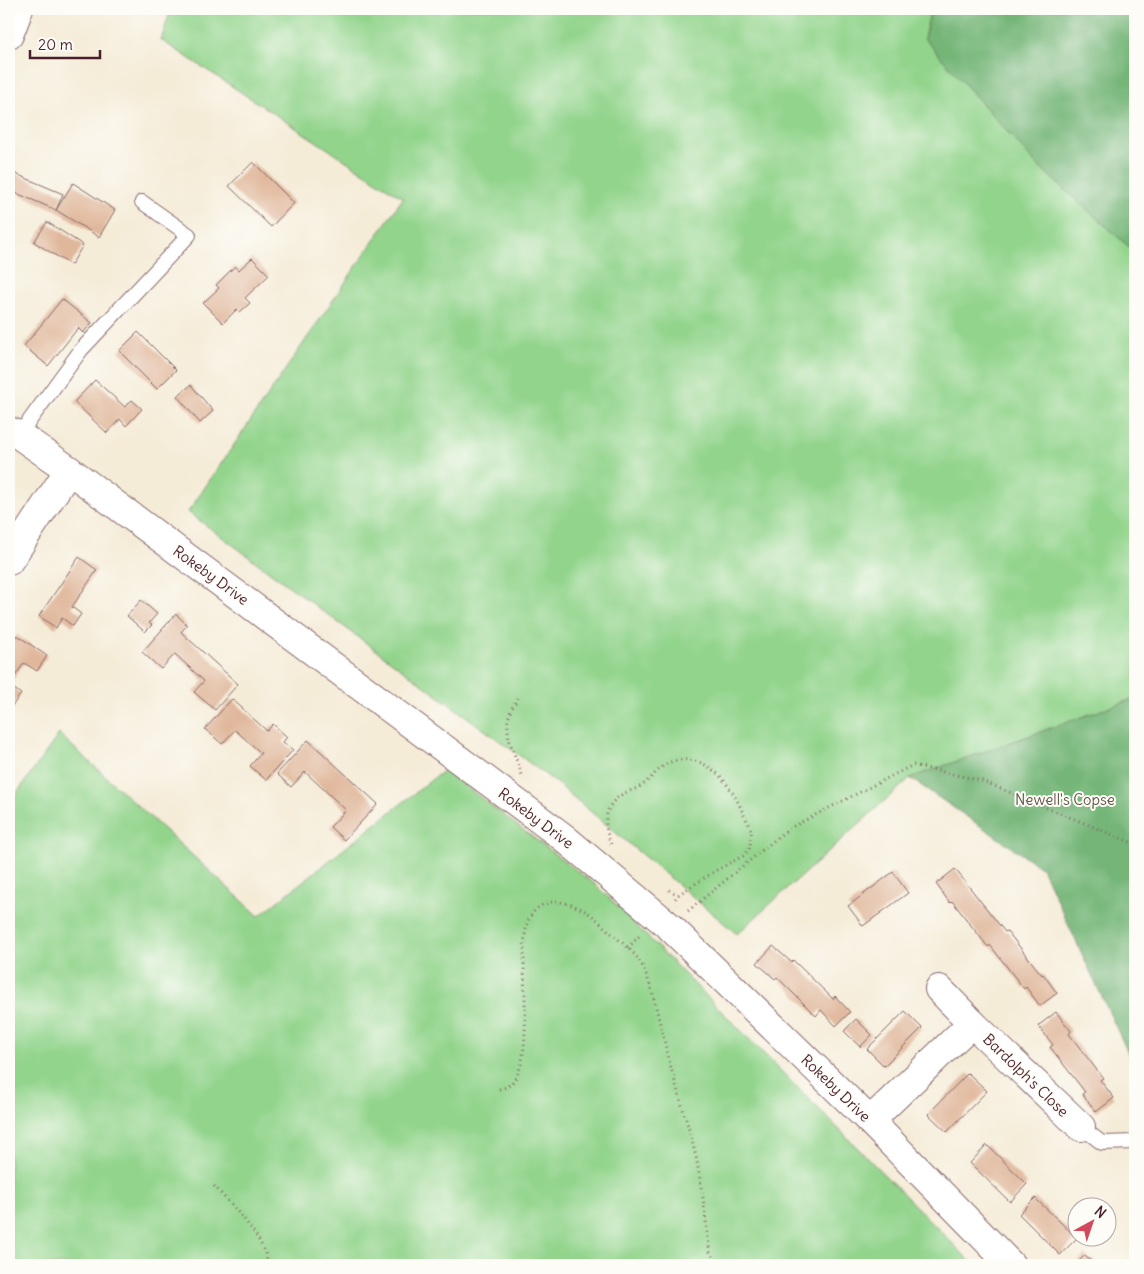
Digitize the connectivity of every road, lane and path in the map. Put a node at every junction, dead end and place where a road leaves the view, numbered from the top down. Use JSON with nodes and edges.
{"nodes":[{"id":1,"x":19,"y":9,"type":"edge"},
{"id":2,"x":9,"y":35,"type":"edge"},
{"id":3,"x":142,"y":202,"type":"dead end"},
{"id":4,"x":14,"y":433,"type":"edge"},
{"id":5,"x":69,"y":470,"type":"junction"},
{"id":6,"x":9,"y":561,"type":"edge"},
{"id":7,"x":518,"y":698,"type":"dead end"},
{"id":8,"x":527,"y":782,"type":"dead end"},
{"id":9,"x":1135,"y":844,"type":"edge"},
{"id":10,"x":614,"y":851,"type":"dead end"},
{"id":11,"x":661,"y":886,"type":"dead end"},
{"id":12,"x":678,"y":896,"type":"junction"},
{"id":13,"x":663,"y":922,"type":"junction"},
{"id":14,"x":628,"y":948,"type":"junction"},
{"id":15,"x":940,"y":989,"type":"dead end"},
{"id":16,"x":972,"y":1023,"type":"junction"},
{"id":17,"x":499,"y":1089,"type":"dead end"},
{"id":18,"x":870,"y":1121,"type":"junction"},
{"id":19,"x":1081,"y":1126,"type":"joint"},
{"id":20,"x":1135,"y":1142,"type":"edge"},
{"id":21,"x":214,"y":1186,"type":"dead end"},
{"id":22,"x":743,"y":1262,"type":"dead end"},
{"id":23,"x":268,"y":1265,"type":"edge"},
{"id":24,"x":730,"y":1265,"type":"edge"},
{"id":25,"x":1011,"y":1265,"type":"edge"}],
"edges":[{"from":1,"to":2,"type":"street"},
{"from":3,"to":4,"type":"lane"},
{"from":4,"to":5,"type":"street","name":"Rokeby Drive"},
{"from":5,"to":6,"type":"street"},
{"from":5,"to":13,"type":"street","name":"Rokeby Drive"},
{"from":7,"to":8,"type":"path"},
{"from":9,"to":13,"type":"path"},
{"from":10,"to":12,"type":"path"},
{"from":11,"to":12,"type":"path"},
{"from":12,"to":13,"type":"path"},
{"from":13,"to":14,"type":"path"},
{"from":13,"to":18,"type":"street","name":"Rokeby Drive"},
{"from":14,"to":17,"type":"path"},
{"from":14,"to":24,"type":"path"},
{"from":15,"to":16,"type":"street","name":"Bardolph's Close"},
{"from":16,"to":18,"type":"street","name":"Bardolph's Close"},
{"from":16,"to":19,"type":"street","name":"Bardolph's Close"},
{"from":18,"to":25,"type":"street","name":"Rokeby Drive"},
{"from":19,"to":20,"type":"lane"},
{"from":21,"to":23,"type":"path"},
{"from":22,"to":24,"type":"path"}]}
